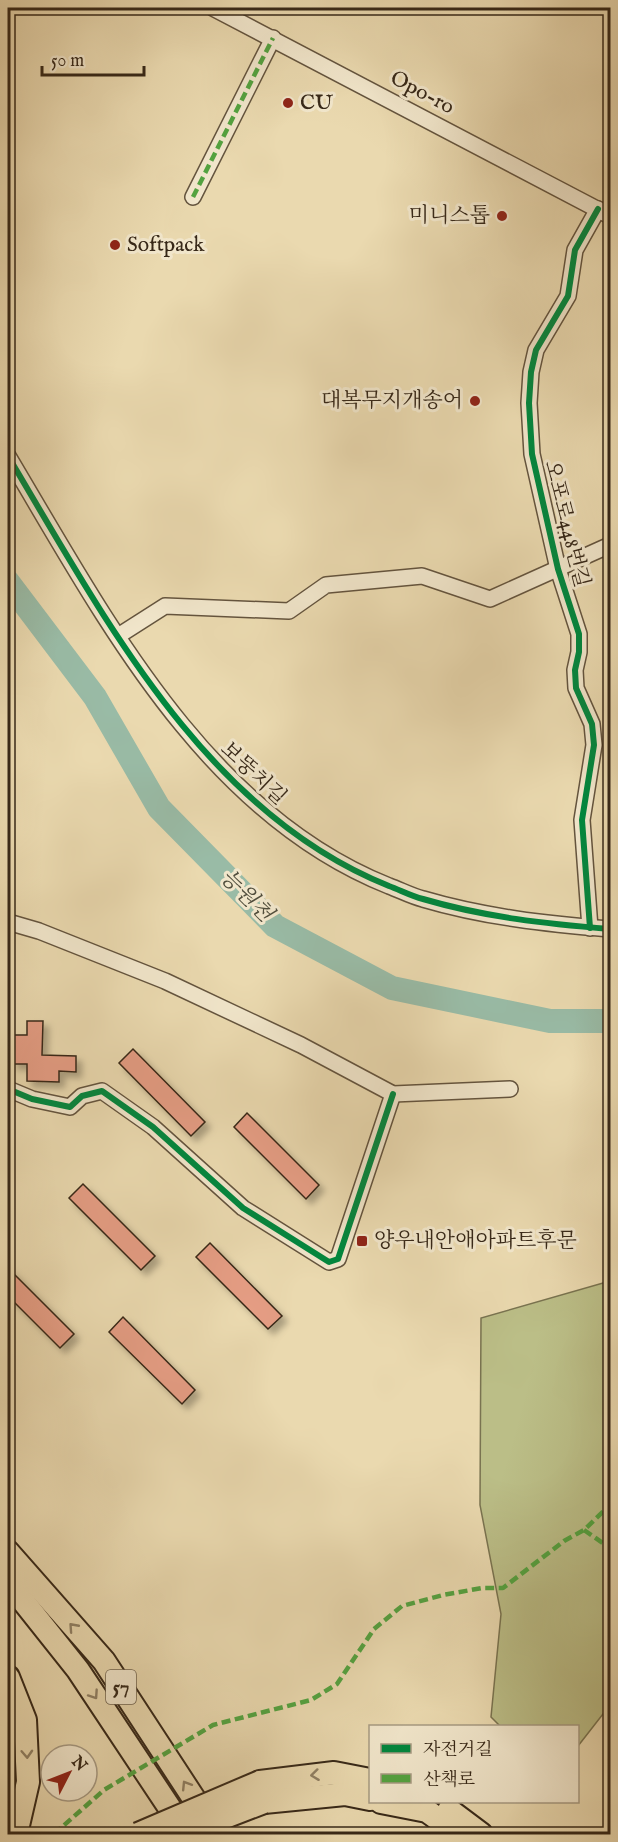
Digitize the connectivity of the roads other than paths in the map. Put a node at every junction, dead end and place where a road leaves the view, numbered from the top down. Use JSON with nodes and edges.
{"nodes":[{"id":1,"x":213,"y":8,"type":"edge"},
{"id":2,"x":273,"y":38,"type":"junction"},
{"id":3,"x":193,"y":196,"type":"dead end"},
{"id":4,"x":604,"y":212,"type":"edge"},
{"id":5,"x":8,"y":456,"type":"edge"},
{"id":6,"x":610,"y":545,"type":"edge"},
{"id":7,"x":558,"y":569,"type":"junction"},
{"id":8,"x":118,"y":636,"type":"junction"},
{"id":9,"x":594,"y":745,"type":"junction"},
{"id":10,"x":610,"y":746,"type":"edge"},
{"id":11,"x":8,"y":922,"type":"edge"},
{"id":12,"x":590,"y":928,"type":"junction"},
{"id":13,"x":610,"y":929,"type":"edge"},
{"id":14,"x":8,"y":1089,"type":"edge"},
{"id":15,"x":510,"y":1089,"type":"dead end"},
{"id":16,"x":393,"y":1094,"type":"junction"},
{"id":17,"x":8,"y":1552,"type":"edge"},
{"id":18,"x":8,"y":1582,"type":"edge"},
{"id":19,"x":8,"y":1677,"type":"edge"},
{"id":20,"x":369,"y":1780,"type":"edge"},
{"id":21,"x":262,"y":1792,"type":"junction"},
{"id":22,"x":369,"y":1799,"type":"edge"},
{"id":23,"x":386,"y":1803,"type":"edge"},
{"id":24,"x":439,"y":1803,"type":"edge"},
{"id":25,"x":16,"y":1834,"type":"edge"},
{"id":26,"x":138,"y":1834,"type":"edge"},
{"id":27,"x":181,"y":1834,"type":"edge"},
{"id":28,"x":188,"y":1834,"type":"edge"},
{"id":29,"x":218,"y":1834,"type":"edge"},
{"id":30,"x":459,"y":1834,"type":"edge"},
{"id":31,"x":481,"y":1834,"type":"edge"}],
"edges":[{"from":1,"to":2,"type":"street","name":"Opo-ro"},
{"from":2,"to":3,"type":"street"},
{"from":2,"to":4,"type":"street","name":"Opo-ro"},
{"from":4,"to":7,"type":"street","name":"오포로448번길"},
{"from":5,"to":8,"type":"street","name":"보뚱치길"},
{"from":6,"to":7,"type":"street"},
{"from":7,"to":8,"type":"street"},
{"from":7,"to":9,"type":"street","name":"오포로448번길"},
{"from":8,"to":12,"type":"street","name":"보뚱치길"},
{"from":9,"to":10,"type":"street"},
{"from":9,"to":12,"type":"street","name":"오포로448번길"},
{"from":11,"to":16,"type":"street"},
{"from":12,"to":13,"type":"street","name":"보뚱치길"},
{"from":14,"to":16,"type":"street"},
{"from":15,"to":16,"type":"street"},
{"from":29,"to":17,"type":"highway","number":"57","one_way":true},
{"from":18,"to":28,"type":"highway","number":"57","one_way":true},
{"from":19,"to":25,"type":"highway","one_way":true},
{"from":20,"to":21,"type":"highway","one_way":true},
{"from":21,"to":22,"type":"highway"},
{"from":21,"to":26,"type":"highway","bridge":true},
{"from":21,"to":27,"type":"highway","bridge":true},
{"from":23,"to":30,"type":"highway"},
{"from":24,"to":31,"type":"highway"}]}
